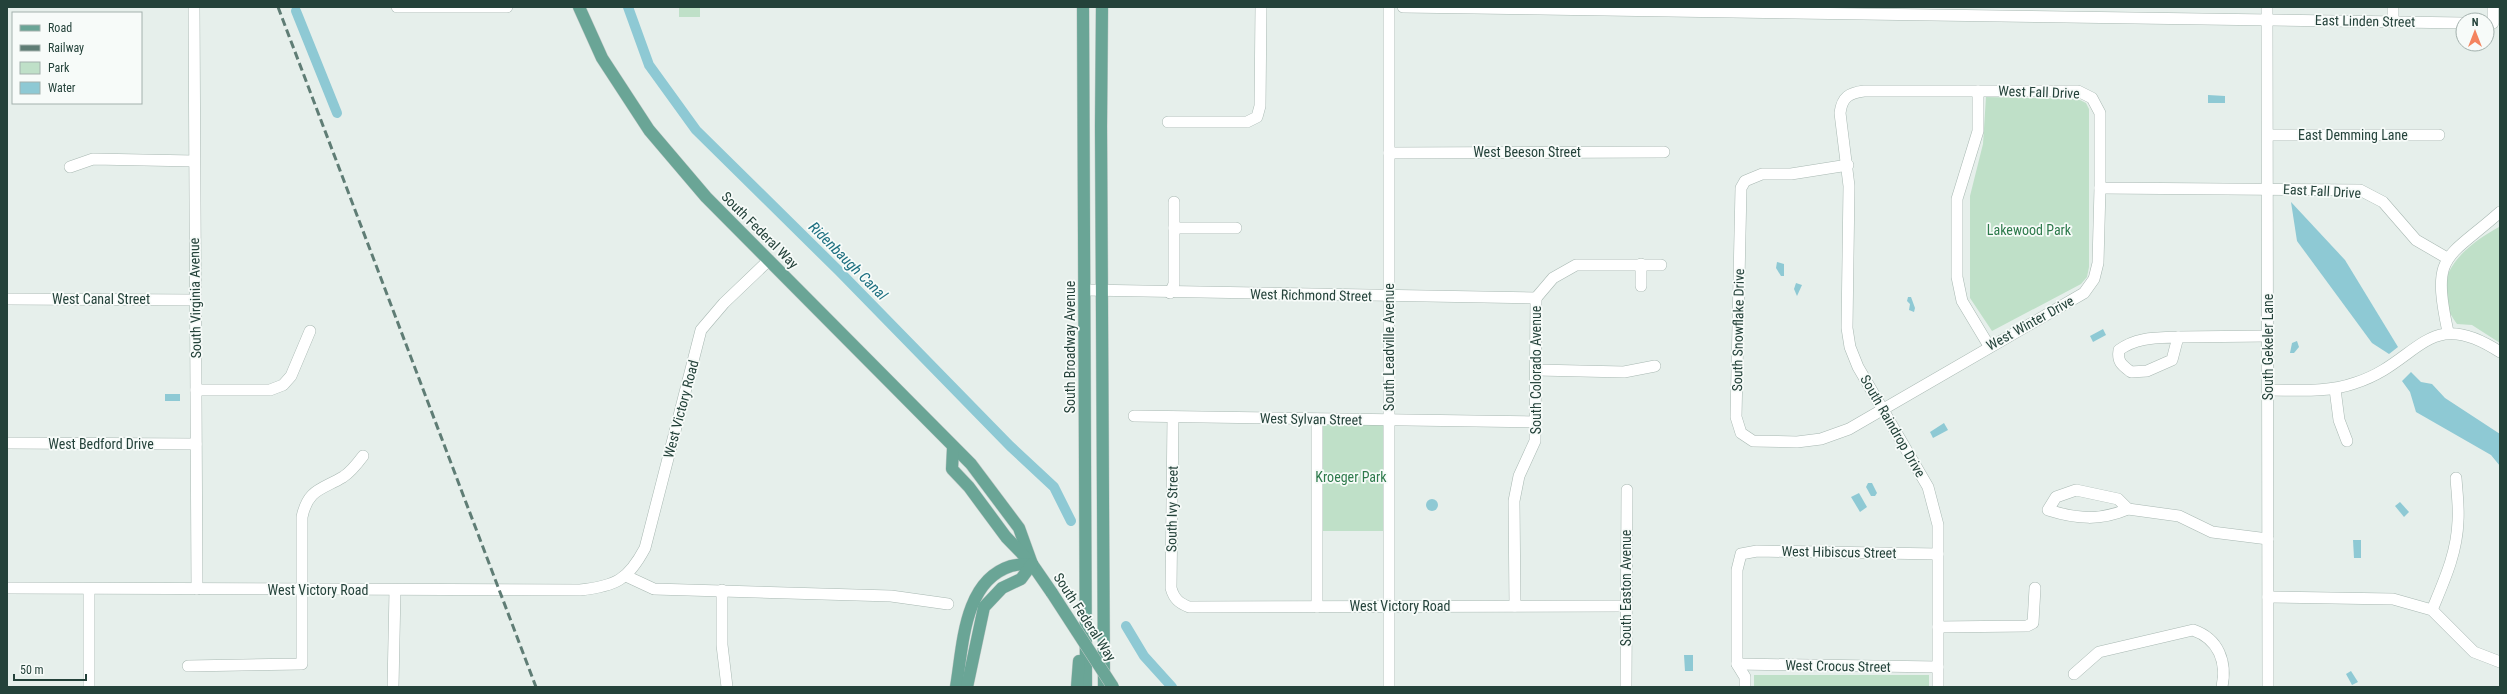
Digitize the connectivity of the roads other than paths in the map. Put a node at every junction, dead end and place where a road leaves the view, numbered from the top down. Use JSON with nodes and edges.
{"nodes":[{"id":1,"x":194,"y":7,"type":"edge"},
{"id":2,"x":397,"y":7,"type":"edge"},
{"id":3,"x":507,"y":7,"type":"edge"},
{"id":4,"x":579,"y":7,"type":"edge"},
{"id":5,"x":1083,"y":7,"type":"edge"},
{"id":6,"x":1102,"y":7,"type":"edge"},
{"id":7,"x":1261,"y":7,"type":"edge"},
{"id":8,"x":1389,"y":7,"type":"edge"},
{"id":9,"x":1402,"y":7,"type":"edge"},
{"id":10,"x":2267,"y":7,"type":"edge"},
{"id":11,"x":2393,"y":7,"type":"edge"},
{"id":12,"x":2267,"y":19,"type":"junction"},
{"id":13,"x":2393,"y":22,"type":"junction"},
{"id":14,"x":2455,"y":23,"type":"edge"},
{"id":15,"x":1978,"y":91,"type":"junction"},
{"id":16,"x":1168,"y":122,"type":"dead end"},
{"id":17,"x":2268,"y":135,"type":"junction"},
{"id":18,"x":2439,"y":136,"type":"dead end"},
{"id":19,"x":1664,"y":152,"type":"dead end"},
{"id":20,"x":1389,"y":153,"type":"junction"},
{"id":21,"x":194,"y":161,"type":"junction"},
{"id":22,"x":1848,"y":165,"type":"junction"},
{"id":23,"x":70,"y":167,"type":"dead end"},
{"id":24,"x":2100,"y":188,"type":"junction"},
{"id":25,"x":2268,"y":188,"type":"junction"},
{"id":26,"x":1174,"y":202,"type":"dead end"},
{"id":27,"x":2500,"y":212,"type":"edge"},
{"id":28,"x":1174,"y":228,"type":"junction"},
{"id":29,"x":1236,"y":228,"type":"dead end"},
{"id":30,"x":2447,"y":258,"type":"junction"},
{"id":31,"x":768,"y":260,"type":"junction"},
{"id":32,"x":1641,"y":264,"type":"junction"},
{"id":33,"x":1661,"y":265,"type":"dead end"},
{"id":34,"x":1641,"y":286,"type":"dead end"},
{"id":35,"x":1086,"y":290,"type":"junction"},
{"id":36,"x":1103,"y":290,"type":"junction"},
{"id":37,"x":1170,"y":293,"type":"junction"},
{"id":38,"x":1389,"y":296,"type":"junction"},
{"id":39,"x":1536,"y":298,"type":"junction"},
{"id":40,"x":7,"y":299,"type":"edge"},
{"id":41,"x":195,"y":300,"type":"junction"},
{"id":42,"x":310,"y":331,"type":"dead end"},
{"id":43,"x":2448,"y":332,"type":"junction"},
{"id":44,"x":2268,"y":336,"type":"junction"},
{"id":45,"x":2178,"y":337,"type":"junction"},
{"id":46,"x":1988,"y":346,"type":"junction"},
{"id":47,"x":2500,"y":352,"type":"edge"},
{"id":48,"x":1656,"y":366,"type":"dead end"},
{"id":49,"x":1537,"y":370,"type":"junction"},
{"id":50,"x":2335,"y":389,"type":"junction"},
{"id":51,"x":196,"y":390,"type":"junction"},
{"id":52,"x":2268,"y":390,"type":"junction"},
{"id":53,"x":1883,"y":409,"type":"junction"},
{"id":54,"x":1134,"y":416,"type":"dead end"},
{"id":55,"x":1173,"y":417,"type":"junction"},
{"id":56,"x":1317,"y":419,"type":"junction"},
{"id":57,"x":1389,"y":420,"type":"junction"},
{"id":58,"x":1536,"y":422,"type":"junction"},
{"id":59,"x":2347,"y":442,"type":"dead end"},
{"id":60,"x":7,"y":443,"type":"edge"},
{"id":61,"x":196,"y":444,"type":"junction"},
{"id":62,"x":953,"y":448,"type":"junction"},
{"id":63,"x":363,"y":456,"type":"dead end"},
{"id":64,"x":2456,"y":478,"type":"dead end"},
{"id":65,"x":1627,"y":490,"type":"dead end"},
{"id":66,"x":2128,"y":509,"type":"junction"},
{"id":67,"x":2268,"y":539,"type":"junction"},
{"id":68,"x":1938,"y":554,"type":"junction"},
{"id":69,"x":1032,"y":564,"type":"junction"},
{"id":70,"x":626,"y":576,"type":"junction"},
{"id":71,"x":7,"y":588,"type":"edge"},
{"id":72,"x":2035,"y":588,"type":"dead end"},
{"id":73,"x":89,"y":589,"type":"junction"},
{"id":74,"x":197,"y":589,"type":"junction"},
{"id":75,"x":303,"y":590,"type":"junction"},
{"id":76,"x":395,"y":590,"type":"junction"},
{"id":77,"x":722,"y":590,"type":"junction"},
{"id":78,"x":2268,"y":597,"type":"junction"},
{"id":79,"x":1086,"y":598,"type":"junction"},
{"id":80,"x":1176,"y":601,"type":"joint"},
{"id":81,"x":948,"y":604,"type":"dead end"},
{"id":82,"x":1389,"y":606,"type":"junction"},
{"id":83,"x":1515,"y":606,"type":"junction"},
{"id":84,"x":1626,"y":606,"type":"junction"},
{"id":85,"x":1317,"y":607,"type":"junction"},
{"id":86,"x":2432,"y":610,"type":"junction"},
{"id":87,"x":1938,"y":627,"type":"junction"},
{"id":88,"x":2500,"y":662,"type":"edge"},
{"id":89,"x":1737,"y":664,"type":"junction"},
{"id":90,"x":188,"y":666,"type":"dead end"},
{"id":91,"x":1938,"y":667,"type":"junction"},
{"id":92,"x":2074,"y":674,"type":"dead end"},
{"id":93,"x":89,"y":687,"type":"edge"},
{"id":94,"x":393,"y":687,"type":"edge"},
{"id":95,"x":727,"y":687,"type":"edge"},
{"id":96,"x":956,"y":687,"type":"edge"},
{"id":97,"x":967,"y":687,"type":"edge"},
{"id":98,"x":1077,"y":687,"type":"edge"},
{"id":99,"x":1086,"y":687,"type":"edge"},
{"id":100,"x":1104,"y":687,"type":"edge"},
{"id":101,"x":1112,"y":687,"type":"edge"},
{"id":102,"x":1389,"y":687,"type":"edge"},
{"id":103,"x":1626,"y":687,"type":"edge"},
{"id":104,"x":1745,"y":687,"type":"edge"},
{"id":105,"x":1938,"y":687,"type":"edge"},
{"id":106,"x":2222,"y":687,"type":"edge"},
{"id":107,"x":2268,"y":687,"type":"edge"}],
"edges":[{"from":1,"to":21,"type":"street","name":"South Virginia Avenue"},
{"from":2,"to":3,"type":"street"},
{"from":4,"to":31,"type":"main road","name":"South Federal Way"},
{"from":5,"to":35,"type":"main road","name":"South Broadway Avenue"},
{"from":6,"to":36,"type":"main road"},
{"from":7,"to":16,"type":"street"},
{"from":8,"to":20,"type":"street","name":"South Leadville Avenue"},
{"from":9,"to":12,"type":"street","name":"East Linden Street"},
{"from":10,"to":12,"type":"street","name":"South Gekeler Lane"},
{"from":11,"to":13,"type":"street"},
{"from":12,"to":13,"type":"street","name":"East Linden Street"},
{"from":12,"to":17,"type":"street","name":"South Gekeler Lane"},
{"from":13,"to":14,"type":"street","name":"East Linden Street"},
{"from":15,"to":22,"type":"street","name":"West Fall Drive"},
{"from":15,"to":24,"type":"street","name":"West Fall Drive"},
{"from":15,"to":46,"type":"street"},
{"from":17,"to":18,"type":"street","name":"East Demming Lane"},
{"from":17,"to":25,"type":"street","name":"South Gekeler Lane"},
{"from":19,"to":20,"type":"street","name":"West Beeson Street"},
{"from":20,"to":38,"type":"street","name":"South Leadville Avenue"},
{"from":21,"to":23,"type":"street"},
{"from":21,"to":41,"type":"street","name":"South Virginia Avenue"},
{"from":22,"to":53,"type":"street","name":"South Raindrop Drive"},
{"from":22,"to":53,"type":"street","name":"South Snowflake Drive"},
{"from":24,"to":25,"type":"street"},
{"from":24,"to":46,"type":"street","name":"West Winter Drive"},
{"from":25,"to":30,"type":"street","name":"East Fall Drive"},
{"from":25,"to":44,"type":"street","name":"South Gekeler Lane"},
{"from":26,"to":28,"type":"street"},
{"from":27,"to":30,"type":"street"},
{"from":28,"to":29,"type":"street"},
{"from":28,"to":37,"type":"street"},
{"from":30,"to":43,"type":"street"},
{"from":31,"to":62,"type":"main road","name":"South Federal Way"},
{"from":31,"to":70,"type":"street","name":"West Victory Road"},
{"from":32,"to":33,"type":"street"},
{"from":32,"to":34,"type":"street"},
{"from":32,"to":39,"type":"street"},
{"from":35,"to":36,"type":"street","name":"West Richmond Street"},
{"from":35,"to":79,"type":"main road","name":"South Broadway Avenue"},
{"from":36,"to":37,"type":"street","name":"West Richmond Street"},
{"from":36,"to":100,"type":"main road"},
{"from":37,"to":38,"type":"street","name":"West Richmond Street"},
{"from":38,"to":39,"type":"street","name":"West Richmond Street"},
{"from":38,"to":57,"type":"street","name":"South Leadville Avenue"},
{"from":39,"to":49,"type":"street","name":"South Colorado Avenue"},
{"from":40,"to":41,"type":"street","name":"West Canal Street"},
{"from":41,"to":51,"type":"street","name":"South Virginia Avenue"},
{"from":42,"to":51,"type":"street"},
{"from":43,"to":47,"type":"street"},
{"from":43,"to":50,"type":"street"},
{"from":44,"to":45,"type":"street"},
{"from":44,"to":52,"type":"street","name":"South Gekeler Lane"},
{"from":45,"to":45,"type":"street"},
{"from":46,"to":53,"type":"street","name":"West Winter Drive"},
{"from":48,"to":49,"type":"street"},
{"from":49,"to":58,"type":"street","name":"South Colorado Avenue"},
{"from":50,"to":52,"type":"street"},
{"from":50,"to":59,"type":"street"},
{"from":51,"to":61,"type":"street","name":"South Virginia Avenue"},
{"from":52,"to":67,"type":"street","name":"South Gekeler Lane"},
{"from":53,"to":68,"type":"street","name":"South Raindrop Drive"},
{"from":54,"to":55,"type":"street","name":"West Sylvan Street"},
{"from":55,"to":56,"type":"street","name":"West Sylvan Street"},
{"from":55,"to":80,"type":"street","name":"South Ivy Street"},
{"from":56,"to":57,"type":"street","name":"West Sylvan Street"},
{"from":56,"to":85,"type":"street"},
{"from":57,"to":58,"type":"street","name":"West Sylvan Street"},
{"from":57,"to":82,"type":"street","name":"South Leadville Avenue"},
{"from":58,"to":83,"type":"street","name":"South Colorado Avenue"},
{"from":60,"to":61,"type":"street","name":"West Bedford Drive"},
{"from":61,"to":74,"type":"street","name":"South Virginia Avenue"},
{"from":62,"to":69,"type":"main road","name":"South Federal Way"},
{"from":62,"to":69,"type":"main road","name":"South Federal Way"},
{"from":63,"to":75,"type":"street"},
{"from":64,"to":86,"type":"street"},
{"from":65,"to":84,"type":"street","name":"South Easton Avenue"},
{"from":66,"to":66,"type":"street"},
{"from":66,"to":67,"type":"street"},
{"from":67,"to":78,"type":"street","name":"South Gekeler Lane"},
{"from":68,"to":87,"type":"street","name":"South Raindrop Drive"},
{"from":68,"to":89,"type":"street","name":"West Hibiscus Street"},
{"from":69,"to":96,"type":"main road"},
{"from":69,"to":97,"type":"main road"},
{"from":69,"to":101,"type":"main road","name":"South Federal Way","bridge":true},
{"from":70,"to":76,"type":"street","name":"West Victory Road"},
{"from":70,"to":77,"type":"street"},
{"from":71,"to":73,"type":"street","name":"West Victory Road"},
{"from":72,"to":87,"type":"street"},
{"from":73,"to":74,"type":"street","name":"West Victory Road"},
{"from":73,"to":93,"type":"street"},
{"from":74,"to":75,"type":"street","name":"West Victory Road"},
{"from":75,"to":76,"type":"street","name":"West Victory Road"},
{"from":75,"to":90,"type":"street"},
{"from":76,"to":94,"type":"street"},
{"from":77,"to":81,"type":"street"},
{"from":77,"to":95,"type":"street"},
{"from":78,"to":86,"type":"street"},
{"from":78,"to":107,"type":"street","name":"South Gekeler Lane"},
{"from":79,"to":98,"type":"main road"},
{"from":79,"to":99,"type":"main road","name":"South Broadway Avenue"},
{"from":80,"to":85,"type":"street","name":"West Victory Road"},
{"from":82,"to":83,"type":"street","name":"West Victory Road"},
{"from":82,"to":85,"type":"street","name":"West Victory Road"},
{"from":82,"to":102,"type":"street","name":"South Leadville Avenue"},
{"from":83,"to":84,"type":"street","name":"West Victory Road"},
{"from":84,"to":103,"type":"street","name":"South Easton Avenue"},
{"from":86,"to":88,"type":"street"},
{"from":87,"to":91,"type":"street","name":"South Raindrop Drive"},
{"from":89,"to":91,"type":"street","name":"West Crocus Street"},
{"from":89,"to":104,"type":"street"},
{"from":91,"to":105,"type":"street","name":"South Raindrop Drive"},
{"from":92,"to":106,"type":"street"}]}
